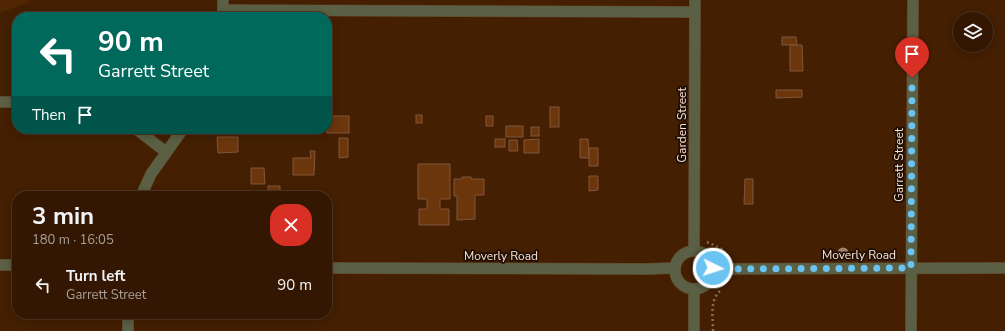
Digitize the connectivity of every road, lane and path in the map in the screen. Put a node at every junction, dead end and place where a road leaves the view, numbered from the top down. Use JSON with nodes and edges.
{"nodes":[{"id":1,"x":695,"y":0,"type":"edge"},
{"id":2,"x":912,"y":0,"type":"edge"},
{"id":3,"x":223,"y":9,"type":"edge"},
{"id":4,"x":695,"y":12,"type":"junction"},
{"id":5,"x":0,"y":102,"type":"edge"},
{"id":6,"x":12,"y":102,"type":"edge"},
{"id":7,"x":143,"y":134,"type":"edge"},
{"id":8,"x":179,"y":134,"type":"edge"},
{"id":9,"x":166,"y":152,"type":"junction"},
{"id":10,"x":143,"y":191,"type":"edge"},
{"id":11,"x":707,"y":242,"type":"dead end"},
{"id":12,"x":694,"y":250,"type":"junction"},
{"id":13,"x":724,"y":250,"type":"dead end"},
{"id":14,"x":0,"y":265,"type":"edge"},
{"id":15,"x":12,"y":266,"type":"edge"},
{"id":16,"x":332,"y":268,"type":"edge"},
{"id":17,"x":674,"y":268,"type":"junction"},
{"id":18,"x":713,"y":268,"type":"junction"},
{"id":19,"x":911,"y":268,"type":"junction"},
{"id":20,"x":1005,"y":268,"type":"edge"},
{"id":21,"x":694,"y":289,"type":"junction"},
{"id":22,"x":721,"y":290,"type":"dead end"},
{"id":23,"x":128,"y":319,"type":"edge"},
{"id":24,"x":128,"y":331,"type":"edge"},
{"id":25,"x":694,"y":331,"type":"edge"},
{"id":26,"x":713,"y":331,"type":"edge"},
{"id":27,"x":911,"y":331,"type":"edge"}],
"edges":[{"from":1,"to":4,"type":"street","name":"Garden Street"},
{"from":2,"to":19,"type":"street","name":"Garrett Street"},
{"from":3,"to":4,"type":"street"},
{"from":4,"to":12,"type":"street","name":"Garden Street"},
{"from":5,"to":6,"type":"street"},
{"from":7,"to":9,"type":"street"},
{"from":8,"to":9,"type":"street"},
{"from":9,"to":10,"type":"street"},
{"from":11,"to":13,"type":"path"},
{"from":12,"to":17,"type":"street"},
{"from":12,"to":18,"type":"street"},
{"from":14,"to":15,"type":"street"},
{"from":16,"to":17,"type":"street","name":"Moverly Road"},
{"from":17,"to":21,"type":"street"},
{"from":18,"to":19,"type":"street","name":"Moverly Road"},
{"from":18,"to":21,"type":"street"},
{"from":19,"to":20,"type":"street","name":"Moverly Road"},
{"from":19,"to":27,"type":"street","name":"Garrett Street"},
{"from":21,"to":25,"type":"street"},
{"from":22,"to":26,"type":"path"},
{"from":23,"to":24,"type":"street"}]}
